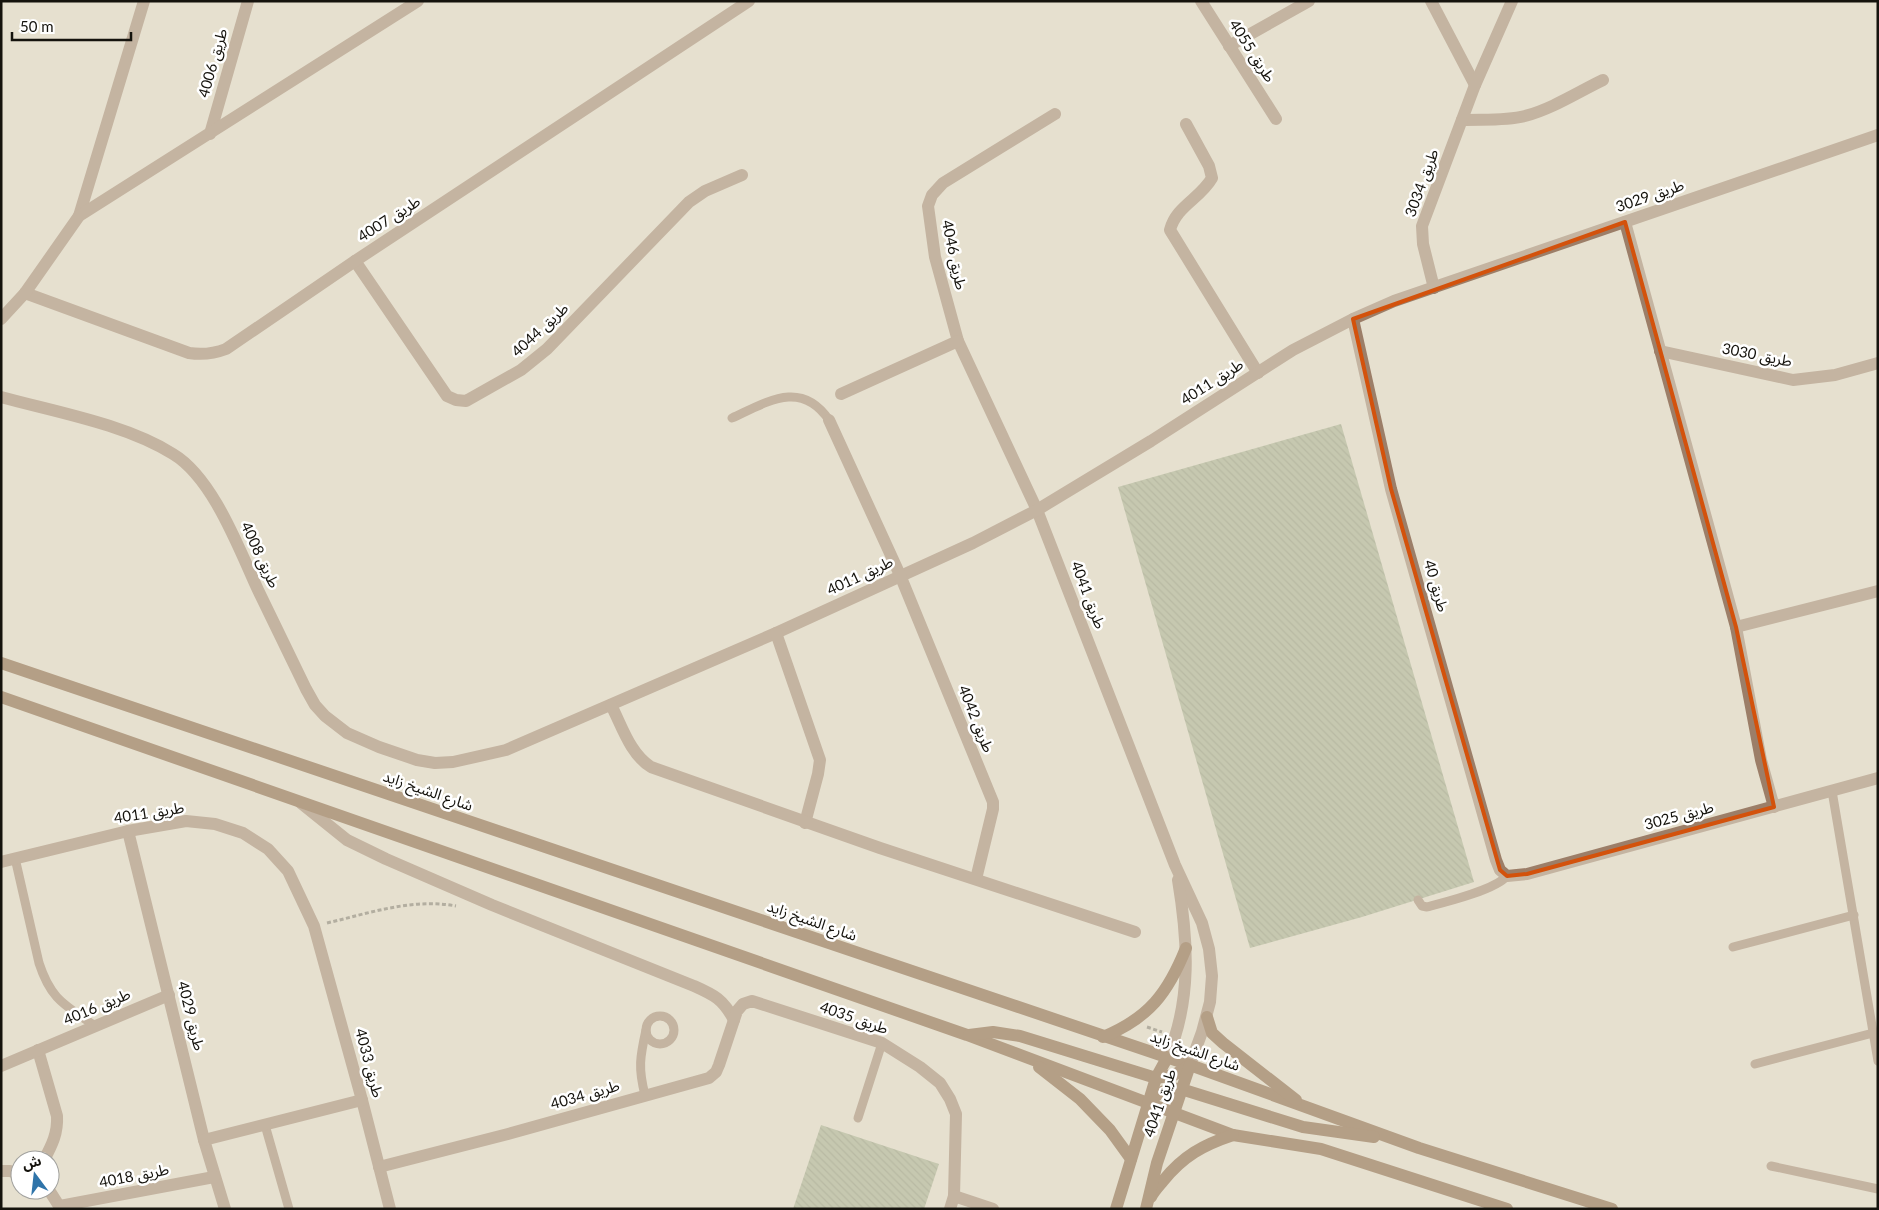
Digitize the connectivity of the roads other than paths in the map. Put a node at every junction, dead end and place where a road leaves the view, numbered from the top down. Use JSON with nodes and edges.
{"nodes":[{"id":1,"x":144,"y":1,"type":"edge"},
{"id":2,"x":248,"y":1,"type":"edge"},
{"id":3,"x":418,"y":1,"type":"edge"},
{"id":4,"x":749,"y":1,"type":"edge"},
{"id":5,"x":1201,"y":1,"type":"edge"},
{"id":6,"x":1309,"y":1,"type":"edge"},
{"id":7,"x":1431,"y":1,"type":"edge"},
{"id":8,"x":1512,"y":1,"type":"edge"},
{"id":9,"x":1229,"y":46,"type":"junction"},
{"id":10,"x":1603,"y":80,"type":"dead end"},
{"id":11,"x":1475,"y":86,"type":"junction"},
{"id":12,"x":1055,"y":114,"type":"dead end"},
{"id":13,"x":1276,"y":118,"type":"dead end"},
{"id":14,"x":1462,"y":120,"type":"junction"},
{"id":15,"x":1186,"y":124,"type":"dead end"},
{"id":16,"x":210,"y":134,"type":"junction"},
{"id":17,"x":1878,"y":136,"type":"edge"},
{"id":18,"x":742,"y":175,"type":"dead end"},
{"id":19,"x":79,"y":216,"type":"junction"},
{"id":20,"x":1625,"y":222,"type":"junction"},
{"id":21,"x":355,"y":261,"type":"junction"},
{"id":22,"x":1434,"y":288,"type":"junction"},
{"id":23,"x":25,"y":293,"type":"junction"},
{"id":24,"x":1,"y":319,"type":"edge"},
{"id":25,"x":1353,"y":319,"type":"junction"},
{"id":26,"x":958,"y":341,"type":"junction"},
{"id":27,"x":1660,"y":351,"type":"junction"},
{"id":28,"x":1878,"y":363,"type":"edge"},
{"id":29,"x":1258,"y":373,"type":"junction"},
{"id":30,"x":841,"y":394,"type":"dead end"},
{"id":31,"x":1,"y":397,"type":"edge"},
{"id":32,"x":732,"y":418,"type":"dead end"},
{"id":33,"x":829,"y":420,"type":"joint"},
{"id":34,"x":1037,"y":510,"type":"junction"},
{"id":35,"x":900,"y":575,"type":"junction"},
{"id":36,"x":1878,"y":591,"type":"edge"},
{"id":37,"x":1736,"y":628,"type":"junction"},
{"id":38,"x":776,"y":633,"type":"junction"},
{"id":39,"x":1,"y":663,"type":"edge"},
{"id":40,"x":1,"y":697,"type":"edge"},
{"id":41,"x":611,"y":705,"type":"junction"},
{"id":42,"x":453,"y":762,"type":"joint"},
{"id":43,"x":1878,"y":778,"type":"edge"},
{"id":44,"x":1832,"y":791,"type":"junction"},
{"id":45,"x":300,"y":802,"type":"junction"},
{"id":46,"x":1774,"y":807,"type":"junction"},
{"id":47,"x":805,"y":823,"type":"junction"},
{"id":48,"x":128,"y":831,"type":"junction"},
{"id":49,"x":15,"y":858,"type":"junction"},
{"id":50,"x":1,"y":862,"type":"edge"},
{"id":51,"x":1175,"y":865,"type":"junction"},
{"id":52,"x":1507,"y":876,"type":"junction"},
{"id":53,"x":976,"y":879,"type":"junction"},
{"id":54,"x":1418,"y":900,"type":"dead end"},
{"id":55,"x":1854,"y":915,"type":"junction"},
{"id":56,"x":314,"y":926,"type":"joint"},
{"id":57,"x":1135,"y":932,"type":"dead end"},
{"id":58,"x":1733,"y":947,"type":"dead end"},
{"id":59,"x":1186,"y":948,"type":"junction"},
{"id":60,"x":169,"y":995,"type":"junction"},
{"id":61,"x":752,"y":1001,"type":"joint"},
{"id":62,"x":1207,"y":1017,"type":"junction"},
{"id":63,"x":734,"y":1020,"type":"junction"},
{"id":64,"x":95,"y":1026,"type":"junction"},
{"id":65,"x":646,"y":1030,"type":"dead end"},
{"id":66,"x":1873,"y":1034,"type":"junction"},
{"id":67,"x":967,"y":1035,"type":"junction"},
{"id":68,"x":1103,"y":1038,"type":"junction"},
{"id":69,"x":882,"y":1043,"type":"junction"},
{"id":70,"x":38,"y":1050,"type":"junction"},
{"id":71,"x":1025,"y":1057,"type":"junction"},
{"id":72,"x":1167,"y":1058,"type":"junction"},
{"id":73,"x":1878,"y":1062,"type":"edge"},
{"id":74,"x":1755,"y":1064,"type":"dead end"},
{"id":75,"x":1,"y":1066,"type":"edge"},
{"id":76,"x":1190,"y":1066,"type":"junction"},
{"id":77,"x":1156,"y":1078,"type":"junction"},
{"id":78,"x":1181,"y":1089,"type":"junction"},
{"id":79,"x":645,"y":1096,"type":"junction"},
{"id":80,"x":362,"y":1100,"type":"junction"},
{"id":81,"x":1148,"y":1103,"type":"junction"},
{"id":82,"x":1308,"y":1108,"type":"junction"},
{"id":83,"x":1173,"y":1112,"type":"junction"},
{"id":84,"x":858,"y":1118,"type":"dead end"},
{"id":85,"x":265,"y":1125,"type":"junction"},
{"id":86,"x":1233,"y":1135,"type":"junction"},
{"id":87,"x":1390,"y":1138,"type":"junction"},
{"id":88,"x":204,"y":1140,"type":"junction"},
{"id":89,"x":49,"y":1150,"type":"edge"},
{"id":90,"x":1130,"y":1159,"type":"junction"},
{"id":91,"x":1771,"y":1166,"type":"dead end"},
{"id":92,"x":380,"y":1167,"type":"junction"},
{"id":93,"x":214,"y":1176,"type":"junction"},
{"id":94,"x":1878,"y":1189,"type":"edge"},
{"id":95,"x":952,"y":1203,"type":"edge"},
{"id":96,"x":61,"y":1207,"type":"edge"},
{"id":97,"x":225,"y":1209,"type":"edge"},
{"id":98,"x":289,"y":1209,"type":"edge"},
{"id":99,"x":390,"y":1209,"type":"edge"},
{"id":100,"x":993,"y":1209,"type":"edge"},
{"id":101,"x":1116,"y":1209,"type":"edge"},
{"id":102,"x":1147,"y":1209,"type":"edge"},
{"id":103,"x":1507,"y":1209,"type":"edge"},
{"id":104,"x":1612,"y":1209,"type":"edge"}],
"edges":[{"from":1,"to":19,"type":"street"},
{"from":2,"to":16,"type":"street","name":"طريق 4006"},
{"from":3,"to":16,"type":"street"},
{"from":4,"to":21,"type":"street","name":"طريق 4007"},
{"from":5,"to":9,"type":"street","name":"طريق 4055"},
{"from":6,"to":9,"type":"street"},
{"from":7,"to":11,"type":"street"},
{"from":8,"to":11,"type":"street","name":"طريق 3034"},
{"from":9,"to":13,"type":"street","name":"طريق 4055"},
{"from":10,"to":14,"type":"street"},
{"from":11,"to":14,"type":"street","name":"طريق 3034"},
{"from":12,"to":26,"type":"street","name":"طريق 4046"},
{"from":14,"to":22,"type":"street","name":"طريق 3034"},
{"from":15,"to":29,"type":"street","name":"طريق 4011"},
{"from":16,"to":19,"type":"street"},
{"from":17,"to":20,"type":"street","name":"طريق 3029"},
{"from":18,"to":21,"type":"street","name":"طريق 4044"},
{"from":19,"to":23,"type":"street"},
{"from":20,"to":22,"type":"street","name":"طريق 3029"},
{"from":20,"to":27,"type":"street"},
{"from":21,"to":23,"type":"street","name":"طريق 4007"},
{"from":22,"to":25,"type":"street","name":"طريق 4011"},
{"from":23,"to":24,"type":"street"},
{"from":25,"to":29,"type":"street","name":"طريق 4011"},
{"from":25,"to":52,"type":"street","name":"طريق 40"},
{"from":26,"to":30,"type":"street"},
{"from":26,"to":34,"type":"street","name":"طريق 4041"},
{"from":27,"to":28,"type":"street","name":"طريق 3030"},
{"from":27,"to":37,"type":"street"},
{"from":29,"to":34,"type":"street","name":"طريق 4011"},
{"from":31,"to":42,"type":"street","name":"طريق 4008"},
{"from":32,"to":33,"type":"lane"},
{"from":33,"to":35,"type":"street","name":"طريق 4042"},
{"from":34,"to":35,"type":"street","name":"طريق 4011"},
{"from":34,"to":51,"type":"street","name":"طريق 4041"},
{"from":35,"to":38,"type":"street","name":"طريق 4011"},
{"from":35,"to":53,"type":"street","name":"طريق 4042"},
{"from":36,"to":37,"type":"street"},
{"from":37,"to":46,"type":"street"},
{"from":38,"to":41,"type":"street","name":"طريق 4011"},
{"from":38,"to":47,"type":"street"},
{"from":39,"to":68,"type":"main road","name":"شارع الشيخ زايد"},
{"from":40,"to":45,"type":"main road"},
{"from":41,"to":42,"type":"street","name":"طريق 4011"},
{"from":41,"to":47,"type":"street"},
{"from":43,"to":44,"type":"street","name":"طريق 3025"},
{"from":44,"to":46,"type":"street","name":"طريق 3025"},
{"from":44,"to":55,"type":"lane"},
{"from":45,"to":63,"type":"street"},
{"from":45,"to":67,"type":"main road"},
{"from":46,"to":52,"type":"street","name":"طريق 3025"},
{"from":47,"to":53,"type":"street"},
{"from":48,"to":49,"type":"street","name":"طريق 4011"},
{"from":48,"to":56,"type":"street","name":"طريق 4011"},
{"from":48,"to":60,"type":"street","name":"طريق 4029"},
{"from":49,"to":50,"type":"street","name":"طريق 4011"},
{"from":49,"to":64,"type":"lane"},
{"from":51,"to":59,"type":"street","name":"طريق 4041"},
{"from":51,"to":62,"type":"street","name":"طريق 4041"},
{"from":52,"to":54,"type":"lane"},
{"from":53,"to":57,"type":"street"},
{"from":55,"to":58,"type":"lane"},
{"from":55,"to":66,"type":"lane"},
{"from":56,"to":80,"type":"street","name":"طريق 4033"},
{"from":59,"to":68,"type":"main road"},
{"from":59,"to":72,"type":"street","name":"طريق 4041"},
{"from":60,"to":64,"type":"street","name":"طريق 4016"},
{"from":60,"to":88,"type":"street","name":"طريق 4029"},
{"from":61,"to":63,"type":"street","name":"طريق 4034"},
{"from":61,"to":69,"type":"street","name":"طريق 4035"},
{"from":62,"to":76,"type":"street","name":"طريق 4041"},
{"from":62,"to":82,"type":"main road"},
{"from":63,"to":79,"type":"street","name":"طريق 4034"},
{"from":64,"to":70,"type":"street","name":"طريق 4016"},
{"from":65,"to":79,"type":"lane"},
{"from":66,"to":73,"type":"lane"},
{"from":66,"to":74,"type":"lane"},
{"from":67,"to":71,"type":"main road"},
{"from":67,"to":77,"type":"main road"},
{"from":68,"to":72,"type":"main road","name":"شارع الشيخ زايد"},
{"from":69,"to":84,"type":"lane"},
{"from":69,"to":95,"type":"street","name":"طريق 4035"},
{"from":70,"to":75,"type":"street","name":"طريق 4016"},
{"from":70,"to":89,"type":"street"},
{"from":71,"to":81,"type":"main road"},
{"from":71,"to":90,"type":"main road"},
{"from":72,"to":76,"type":"main road","name":"شارع الشيخ زايد"},
{"from":72,"to":77,"type":"main road","name":"طريق 4041"},
{"from":76,"to":77,"type":"main road"},
{"from":76,"to":78,"type":"main road","name":"طريق 4041"},
{"from":76,"to":82,"type":"main road","name":"شارع الشيخ زايد"},
{"from":77,"to":81,"type":"main road","name":"طريق 4041"},
{"from":78,"to":81,"type":"main road"},
{"from":78,"to":83,"type":"main road","name":"طريق 4041"},
{"from":78,"to":87,"type":"main road"},
{"from":79,"to":92,"type":"street","name":"طريق 4034"},
{"from":80,"to":85,"type":"street"},
{"from":80,"to":92,"type":"street","name":"طريق 4033"},
{"from":81,"to":83,"type":"main road"},
{"from":81,"to":90,"type":"main road","name":"طريق 4041"},
{"from":82,"to":87,"type":"main road","name":"شارع الشيخ زايد"},
{"from":83,"to":86,"type":"main road"},
{"from":83,"to":102,"type":"main road","name":"طريق 4041"},
{"from":85,"to":88,"type":"street"},
{"from":85,"to":98,"type":"lane"},
{"from":86,"to":102,"type":"main road"},
{"from":86,"to":103,"type":"main road"},
{"from":87,"to":104,"type":"main road","name":"شارع الشيخ زايد"},
{"from":88,"to":93,"type":"street","name":"طريق 4029"},
{"from":90,"to":101,"type":"main road","name":"طريق 4041"},
{"from":91,"to":94,"type":"lane"},
{"from":92,"to":99,"type":"street","name":"طريق 4033"},
{"from":93,"to":96,"type":"street","name":"طريق 4018"},
{"from":93,"to":97,"type":"street","name":"طريق 4029"},
{"from":95,"to":100,"type":"street","name":"طريق 4035"}]}
